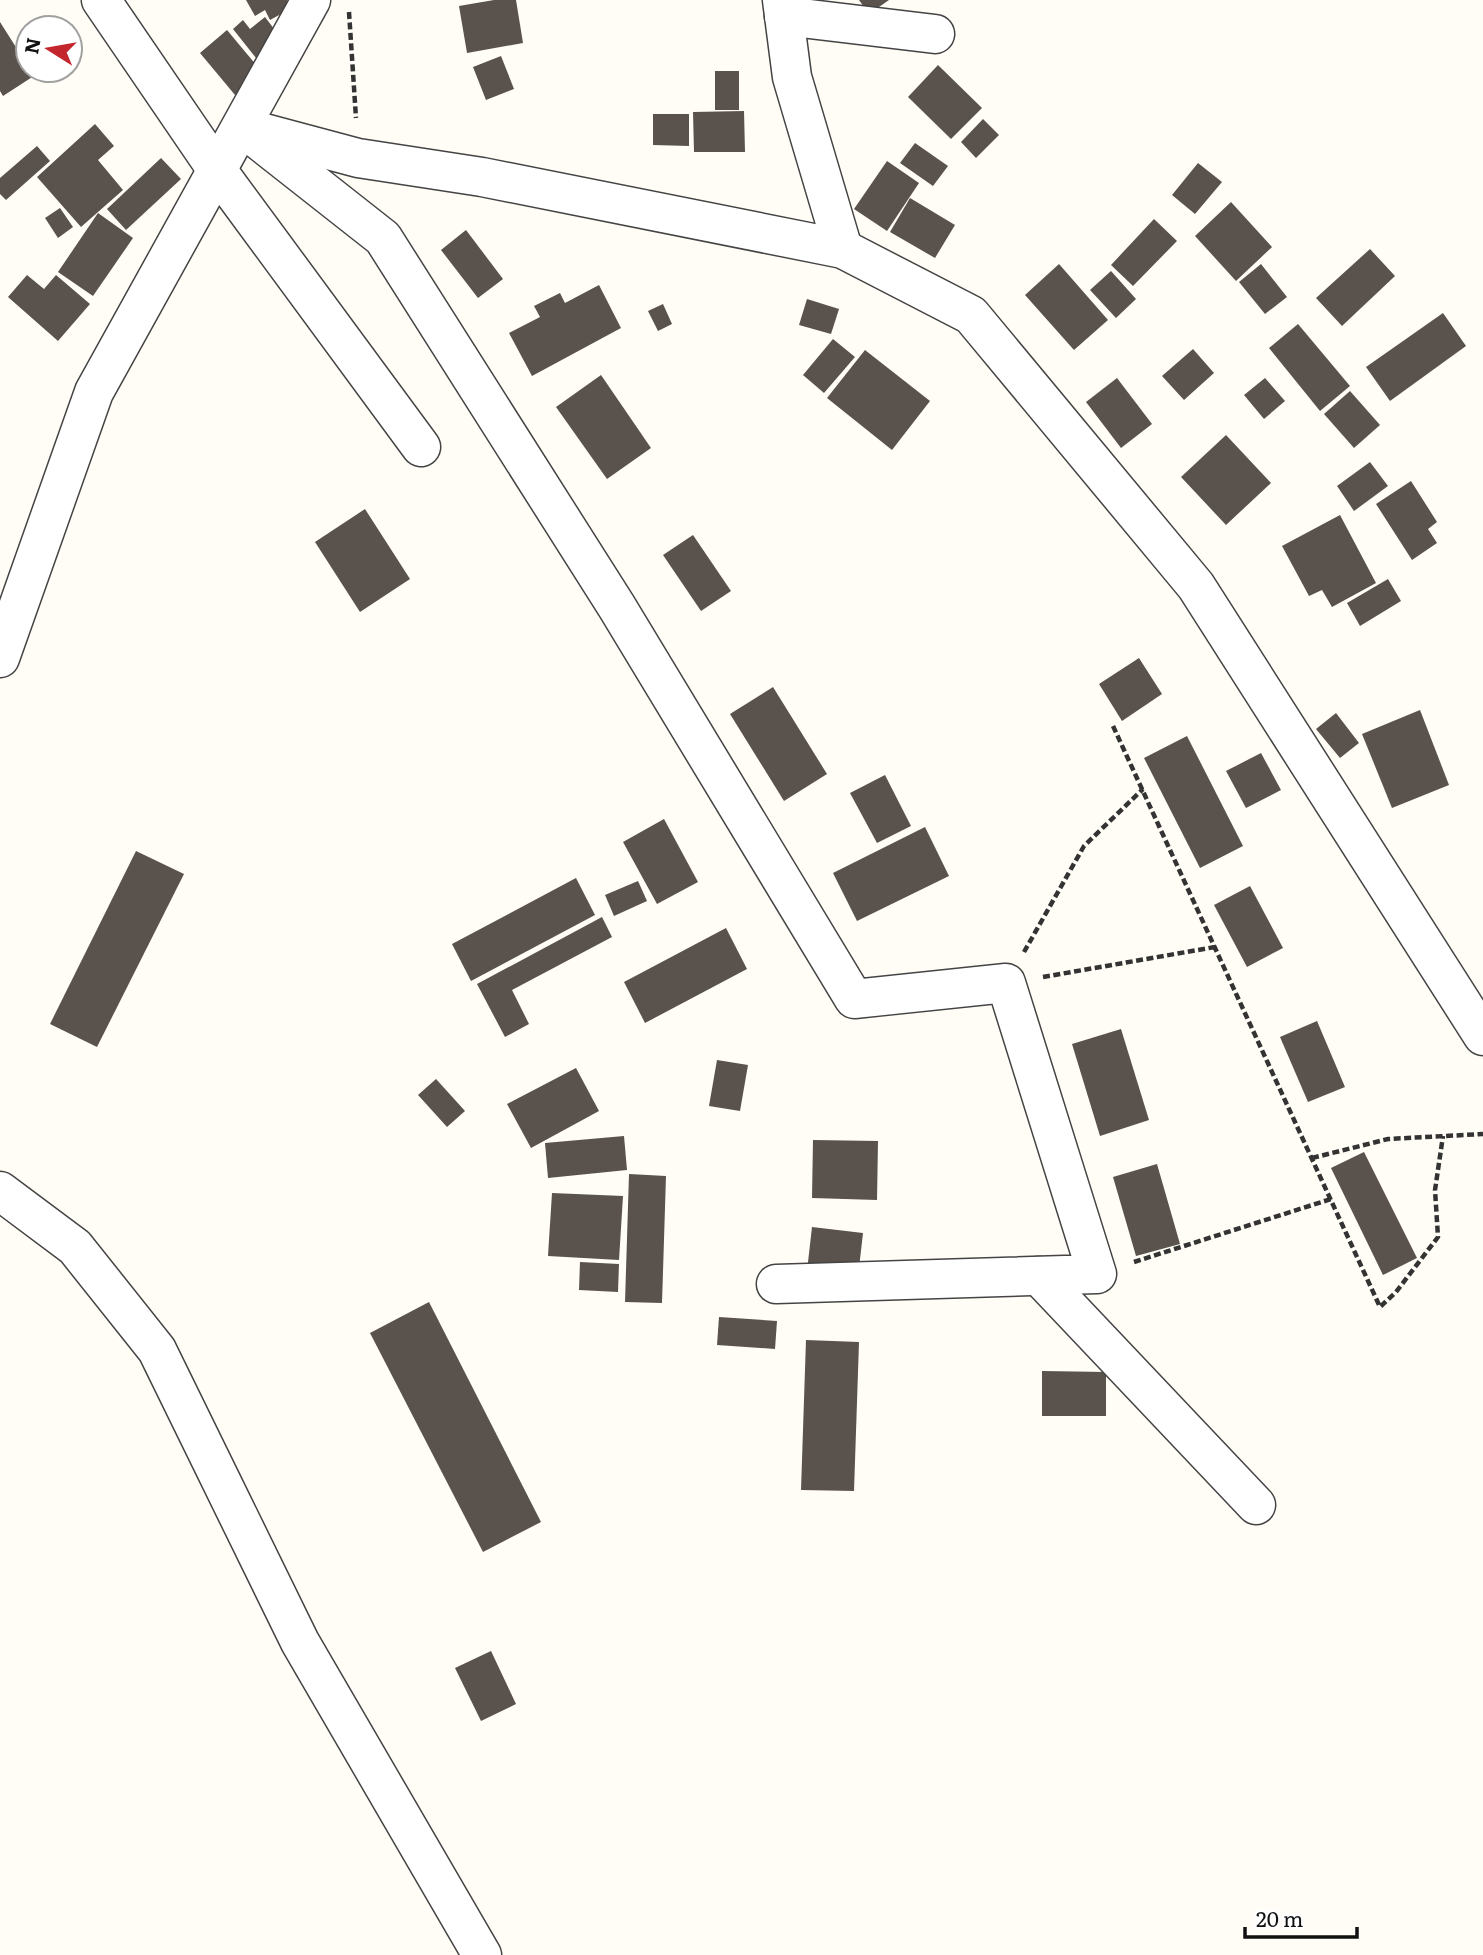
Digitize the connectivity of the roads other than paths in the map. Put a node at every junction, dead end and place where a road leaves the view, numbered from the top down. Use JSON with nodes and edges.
{"nodes":[{"id":1,"x":101,"y":0,"type":"edge"},
{"id":2,"x":311,"y":0,"type":"edge"},
{"id":3,"x":783,"y":8,"type":"edge"},
{"id":4,"x":935,"y":34,"type":"dead end"},
{"id":5,"x":242,"y":127,"type":"junction"},
{"id":6,"x":217,"y":170,"type":"junction"},
{"id":7,"x":843,"y":249,"type":"junction"},
{"id":8,"x":421,"y":447,"type":"dead end"},
{"id":9,"x":0,"y":658,"type":"edge"},
{"id":10,"x":1483,"y":1036,"type":"edge"},
{"id":11,"x":0,"y":1191,"type":"edge"},
{"id":12,"x":1038,"y":1276,"type":"junction"},
{"id":13,"x":776,"y":1284,"type":"dead end"},
{"id":14,"x":1256,"y":1505,"type":"dead end"},
{"id":15,"x":482,"y":1955,"type":"edge"}],
"edges":[{"from":1,"to":6,"type":"street"},
{"from":2,"to":5,"type":"street"},
{"from":3,"to":4,"type":"street"},
{"from":3,"to":7,"type":"street"},
{"from":5,"to":6,"type":"street"},
{"from":5,"to":7,"type":"street"},
{"from":5,"to":12,"type":"street"},
{"from":6,"to":8,"type":"street"},
{"from":6,"to":9,"type":"street"},
{"from":7,"to":10,"type":"street"},
{"from":11,"to":15,"type":"street"},
{"from":12,"to":13,"type":"street"},
{"from":12,"to":14,"type":"street"}]}
